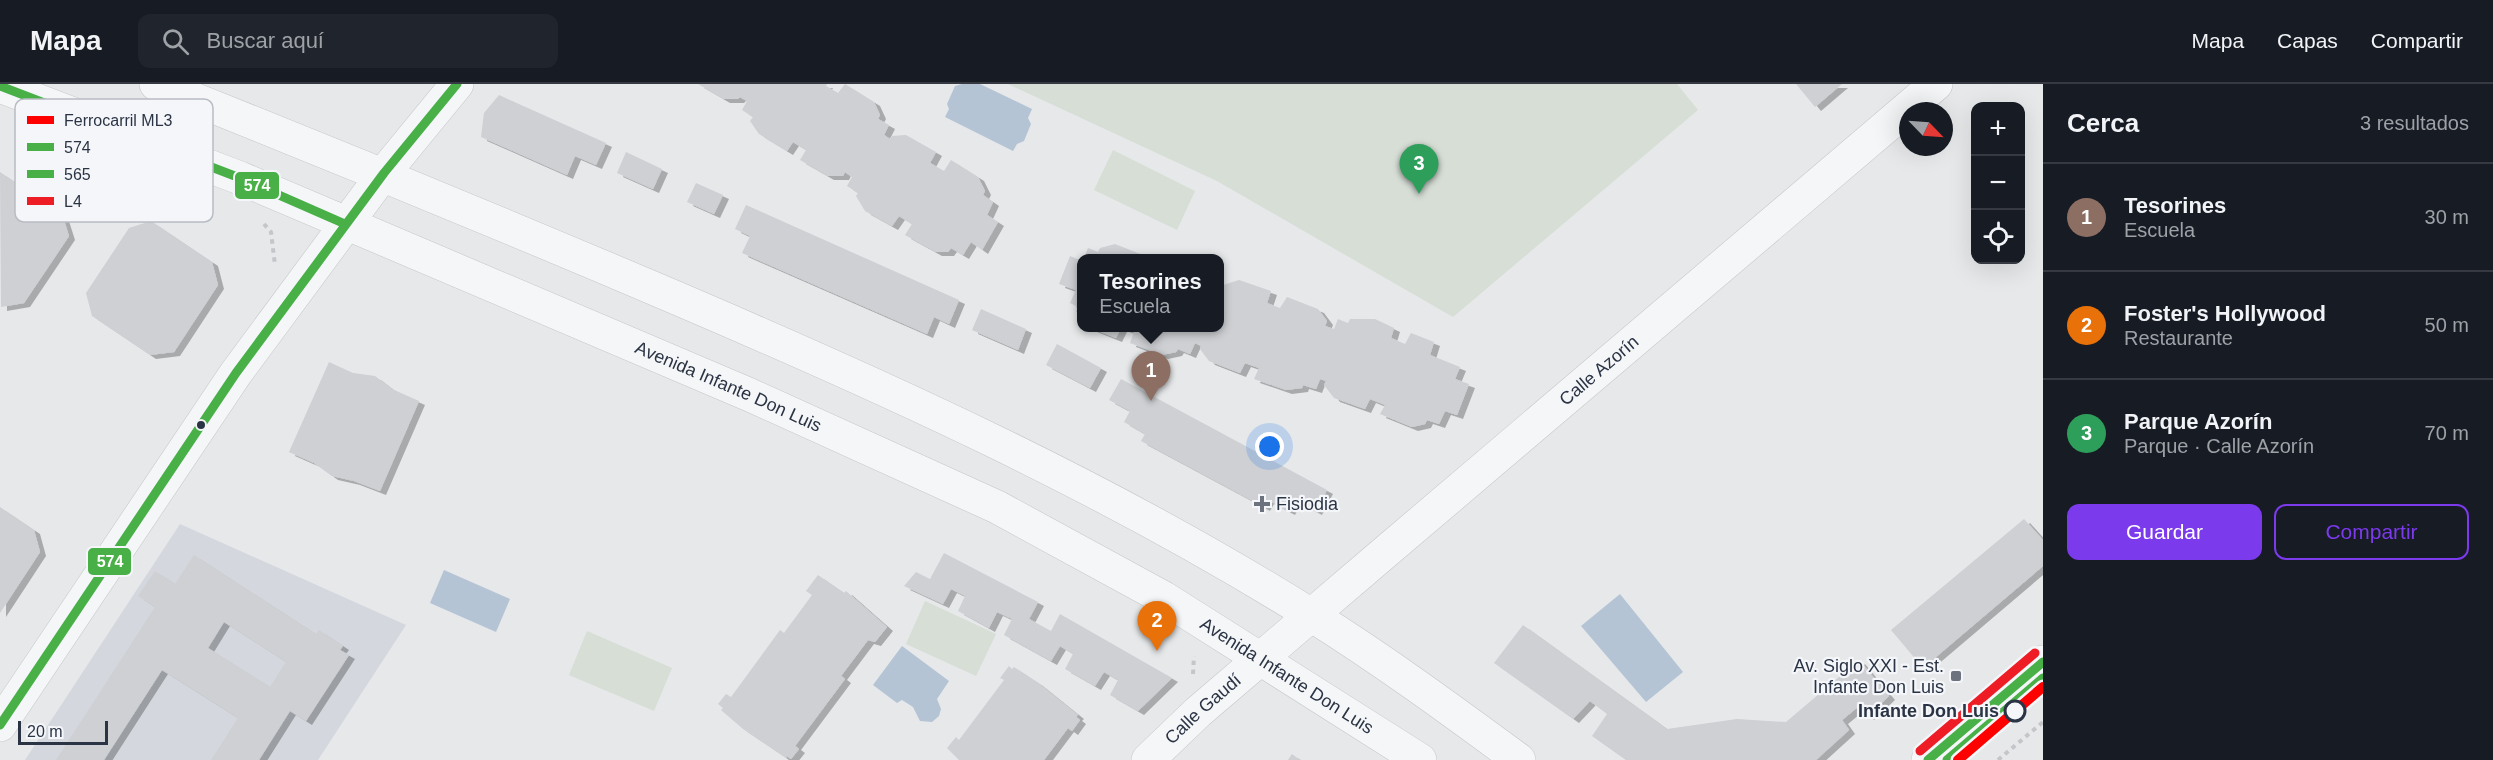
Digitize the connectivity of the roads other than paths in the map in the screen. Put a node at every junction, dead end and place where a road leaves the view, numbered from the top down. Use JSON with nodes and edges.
{"nodes":[{"id":1,"x":156,"y":84,"type":"edge"},
{"id":2,"x":457,"y":84,"type":"edge"},
{"id":3,"x":1936,"y":84,"type":"edge"},
{"id":4,"x":0,"y":86,"type":"edge"},
{"id":5,"x":34,"y":99,"type":"edge"},
{"id":6,"x":194,"y":99,"type":"edge"},
{"id":7,"x":213,"y":106,"type":"edge"},
{"id":8,"x":213,"y":168,"type":"edge"},
{"id":9,"x":384,"y":173,"type":"junction"},
{"id":10,"x":345,"y":224,"type":"junction"},
{"id":11,"x":1311,"y":615,"type":"junction"},
{"id":12,"x":1262,"y":660,"type":"junction"},
{"id":13,"x":2043,"y":662,"type":"edge"},
{"id":14,"x":0,"y":725,"type":"edge"},
{"id":15,"x":1148,"y":760,"type":"edge"},
{"id":16,"x":1420,"y":760,"type":"edge"},
{"id":17,"x":1519,"y":760,"type":"edge"},
{"id":18,"x":1928,"y":760,"type":"edge"}],
"edges":[{"from":1,"to":6,"type":"street"},
{"from":2,"to":9,"type":"street"},
{"from":3,"to":11,"type":"street","name":"Calle Azorín"},
{"from":4,"to":5,"type":"street","name":"Avenida Infante Don Luis"},
{"from":7,"to":9,"type":"street"},
{"from":8,"to":10,"type":"street","name":"Avenida Infante Don Luis"},
{"from":9,"to":10,"type":"street"},
{"from":9,"to":11,"type":"street"},
{"from":10,"to":12,"type":"street","name":"Avenida Infante Don Luis"},
{"from":10,"to":14,"type":"street"},
{"from":11,"to":12,"type":"street","name":"Calle Azorín"},
{"from":11,"to":17,"type":"street"},
{"from":12,"to":15,"type":"street","name":"Calle Gaudí"},
{"from":12,"to":16,"type":"street","name":"Avenida Infante Don Luis"},
{"from":13,"to":18,"type":"street"}]}
